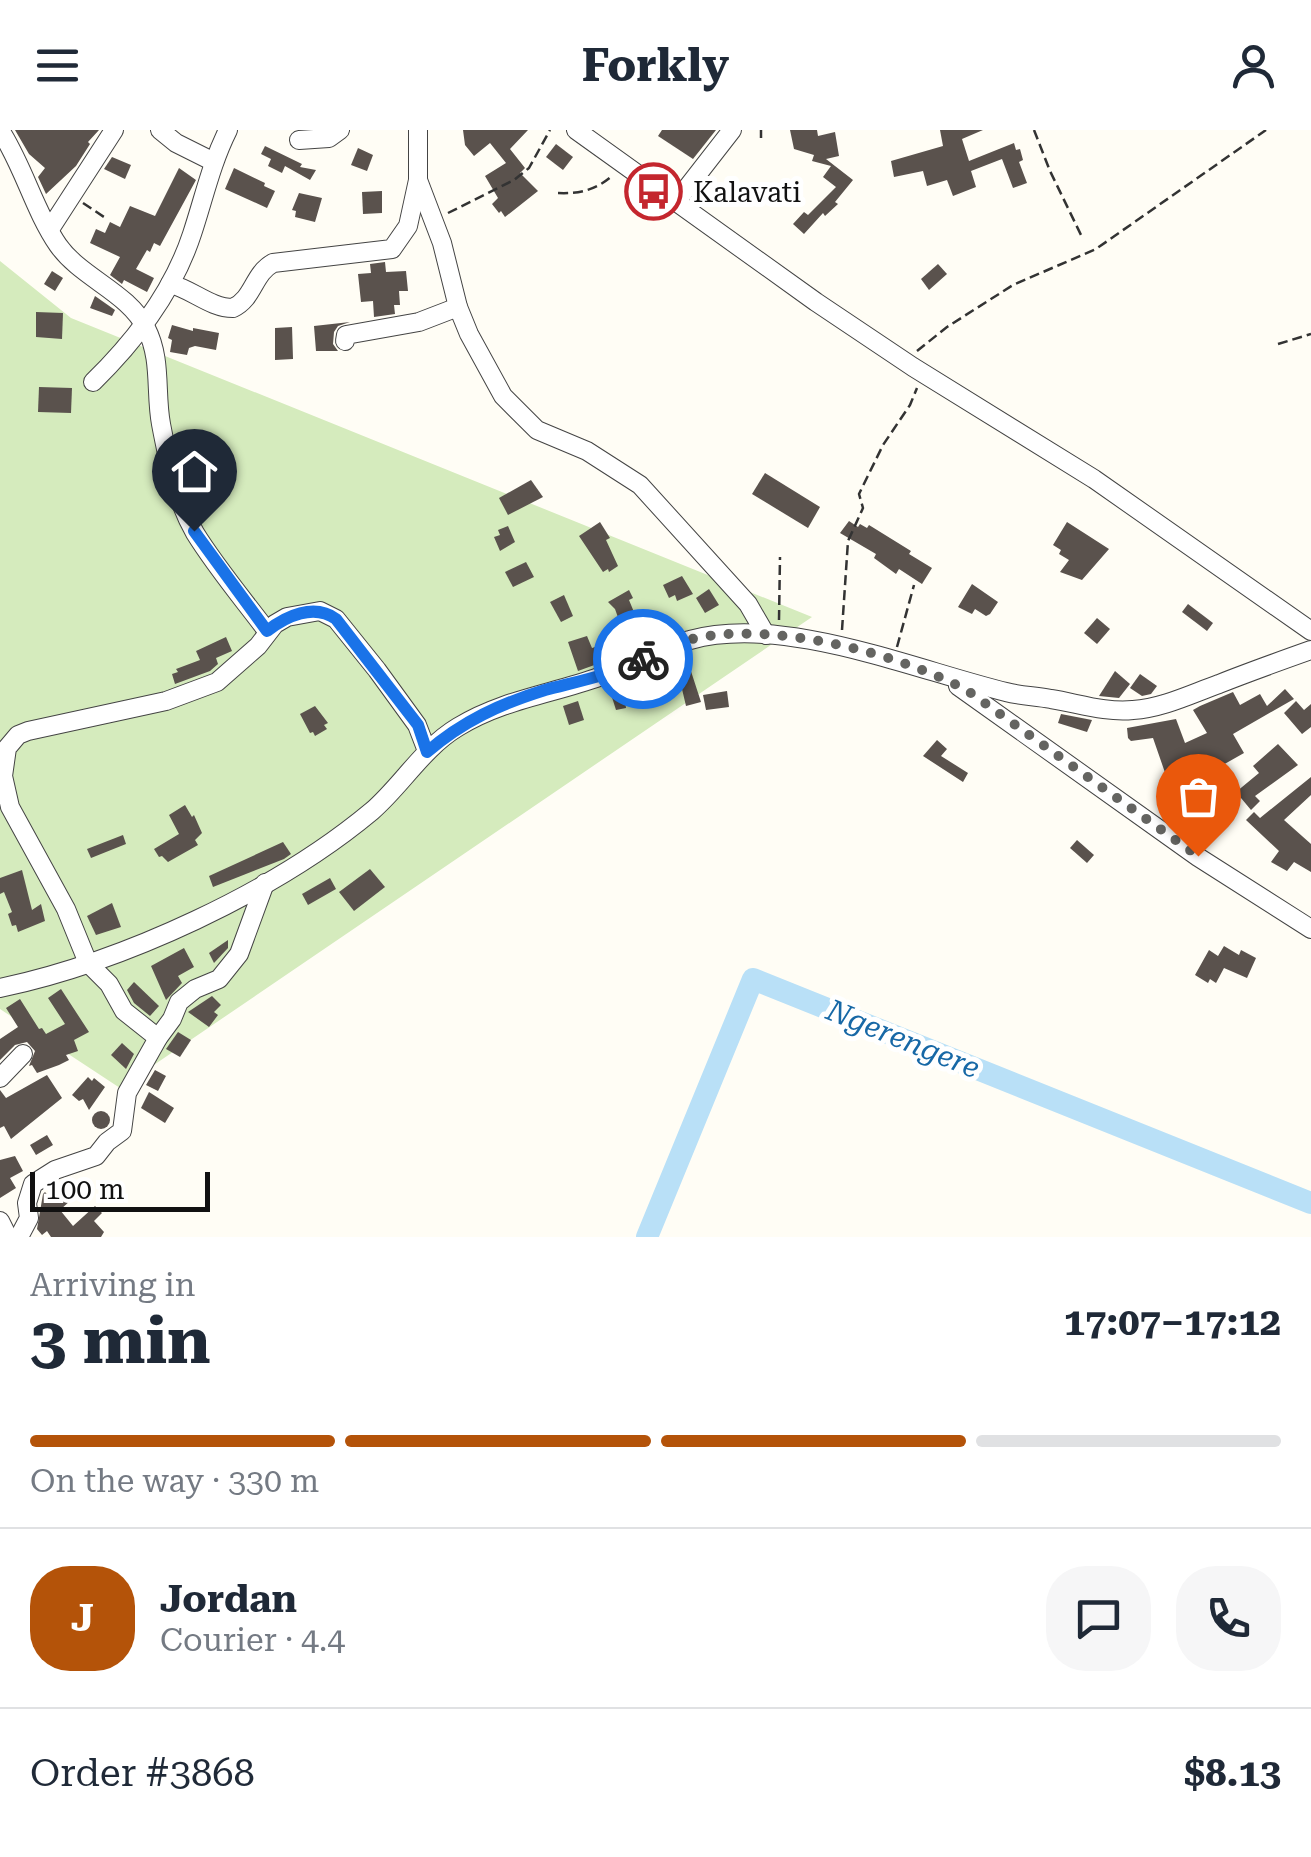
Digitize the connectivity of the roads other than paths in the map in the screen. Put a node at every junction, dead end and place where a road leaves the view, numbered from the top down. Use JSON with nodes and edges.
{"nodes":[{"id":1,"x":0,"y":130,"type":"edge"},
{"id":2,"x":114,"y":130,"type":"edge"},
{"id":3,"x":160,"y":130,"type":"edge"},
{"id":4,"x":228,"y":130,"type":"edge"},
{"id":5,"x":340,"y":130,"type":"edge"},
{"id":6,"x":418,"y":130,"type":"edge"},
{"id":7,"x":576,"y":130,"type":"edge"},
{"id":8,"x":732,"y":130,"type":"edge"},
{"id":9,"x":299,"y":140,"type":"dead end"},
{"id":10,"x":212,"y":161,"type":"junction"},
{"id":11,"x":418,"y":180,"type":"junction"},
{"id":12,"x":676,"y":202,"type":"junction"},
{"id":13,"x":50,"y":229,"type":"junction"},
{"id":14,"x":170,"y":284,"type":"junction"},
{"id":15,"x":458,"y":308,"type":"junction"},
{"id":16,"x":145,"y":325,"type":"junction"},
{"id":17,"x":345,"y":341,"type":"dead end"},
{"id":18,"x":93,"y":382,"type":"dead end"},
{"id":19,"x":267,"y":631,"type":"junction"},
{"id":20,"x":1311,"y":631,"type":"edge"},
{"id":21,"x":772,"y":636,"type":"junction"},
{"id":22,"x":1311,"y":650,"type":"edge"},
{"id":23,"x":932,"y":672,"type":"junction"},
{"id":24,"x":427,"y":752,"type":"junction"},
{"id":25,"x":266,"y":883,"type":"junction"},
{"id":26,"x":1311,"y":929,"type":"edge"},
{"id":27,"x":88,"y":962,"type":"junction"},
{"id":28,"x":0,"y":988,"type":"edge"},
{"id":29,"x":158,"y":1038,"type":"junction"},
{"id":30,"x":23,"y":1054,"type":"dead end"},
{"id":31,"x":0,"y":1078,"type":"edge"},
{"id":32,"x":0,"y":1220,"type":"edge"},
{"id":33,"x":8,"y":1237,"type":"edge"},
{"id":34,"x":19,"y":1237,"type":"edge"}],
"edges":[{"from":1,"to":13,"type":"street"},
{"from":2,"to":13,"type":"street"},
{"from":3,"to":10,"type":"street"},
{"from":4,"to":10,"type":"street"},
{"from":5,"to":9,"type":"street"},
{"from":6,"to":11,"type":"street"},
{"from":7,"to":12,"type":"street"},
{"from":8,"to":12,"type":"street"},
{"from":10,"to":14,"type":"street"},
{"from":11,"to":14,"type":"street"},
{"from":11,"to":15,"type":"street"},
{"from":12,"to":20,"type":"street"},
{"from":13,"to":16,"type":"street"},
{"from":14,"to":16,"type":"street"},
{"from":15,"to":17,"type":"street"},
{"from":15,"to":21,"type":"street"},
{"from":16,"to":18,"type":"street"},
{"from":16,"to":19,"type":"street"},
{"from":19,"to":24,"type":"street"},
{"from":19,"to":27,"type":"street"},
{"from":21,"to":23,"type":"street"},
{"from":21,"to":24,"type":"street"},
{"from":22,"to":23,"type":"street"},
{"from":23,"to":26,"type":"street"},
{"from":24,"to":25,"type":"street"},
{"from":25,"to":27,"type":"street"},
{"from":25,"to":29,"type":"street"},
{"from":27,"to":28,"type":"street"},
{"from":27,"to":29,"type":"street"},
{"from":29,"to":34,"type":"street"},
{"from":30,"to":31,"type":"street"},
{"from":32,"to":33,"type":"street"}]}
